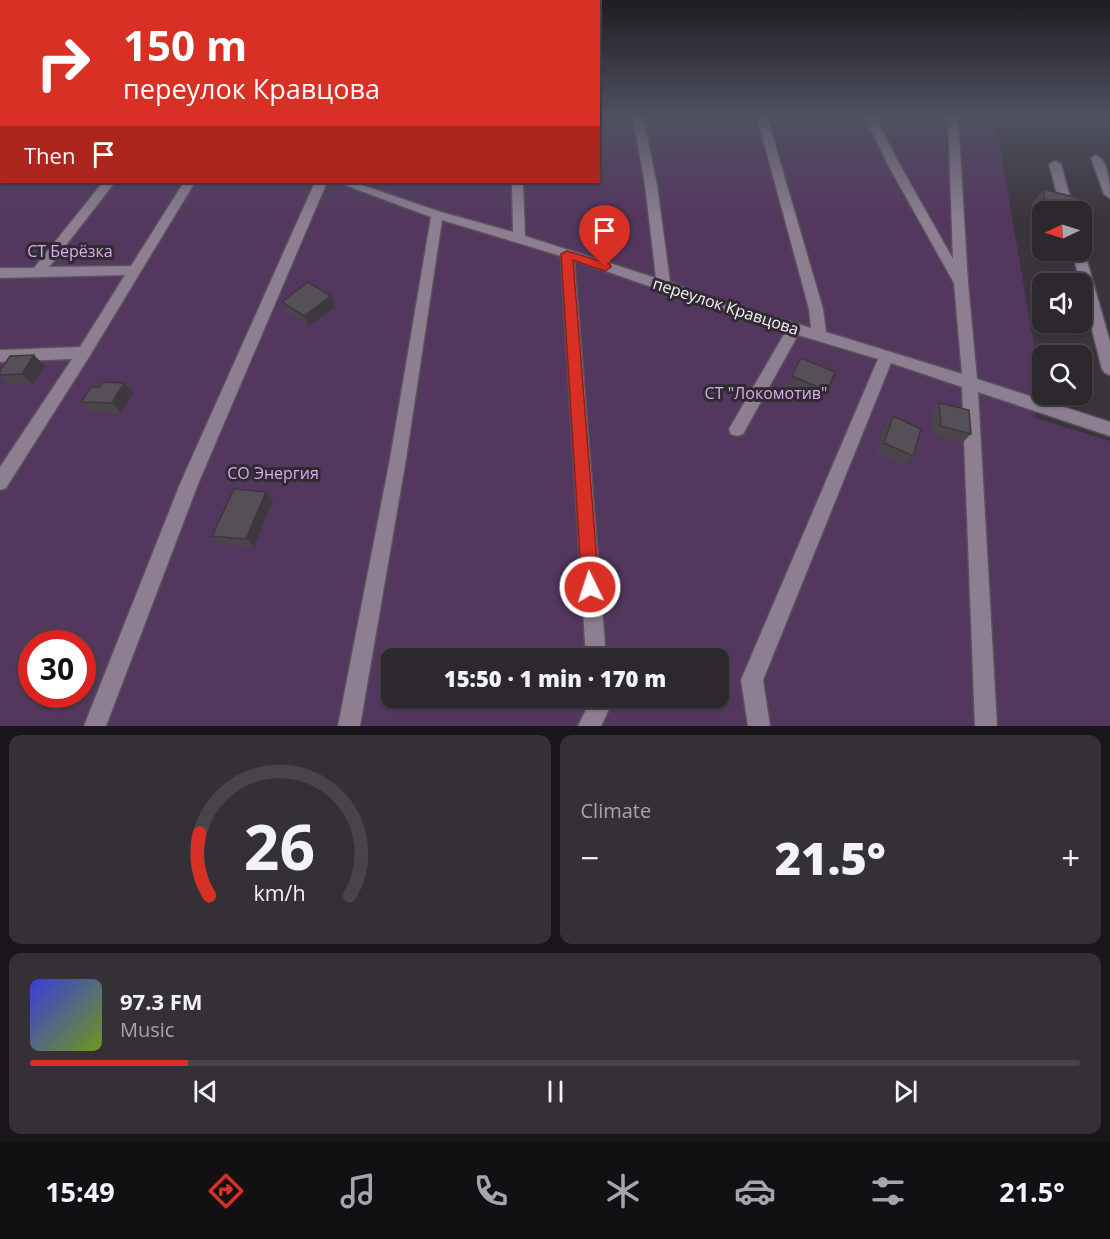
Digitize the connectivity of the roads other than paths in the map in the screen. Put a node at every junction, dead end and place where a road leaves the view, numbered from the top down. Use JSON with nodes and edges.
{"nodes":[{"id":1,"x":644,"y":151,"type":"edge"},
{"id":2,"x":772,"y":151,"type":"edge"},
{"id":3,"x":887,"y":151,"type":"edge"},
{"id":4,"x":955,"y":151,"type":"edge"},
{"id":5,"x":1096,"y":158,"type":"dead end"},
{"id":6,"x":1055,"y":164,"type":"dead end"},
{"id":7,"x":108,"y":183,"type":"edge"},
{"id":8,"x":188,"y":183,"type":"edge"},
{"id":9,"x":321,"y":183,"type":"edge"},
{"id":10,"x":351,"y":183,"type":"edge"},
{"id":11,"x":518,"y":183,"type":"edge"},
{"id":12,"x":366,"y":185,"type":"edge"},
{"id":13,"x":1110,"y":194,"type":"edge"},
{"id":14,"x":1065,"y":201,"type":"edge"},
{"id":15,"x":437,"y":215,"type":"junction"},
{"id":16,"x":519,"y":238,"type":"junction"},
{"id":17,"x":567,"y":254,"type":"junction"},
{"id":18,"x":1081,"y":261,"type":"edge"},
{"id":19,"x":133,"y":270,"type":"junction"},
{"id":20,"x":0,"y":273,"type":"edge"},
{"id":21,"x":37,"y":273,"type":"junction"},
{"id":22,"x":961,"y":283,"type":"junction"},
{"id":23,"x":664,"y":285,"type":"junction"},
{"id":24,"x":794,"y":329,"type":"junction"},
{"id":25,"x":819,"y":336,"type":"junction"},
{"id":26,"x":84,"y":353,"type":"junction"},
{"id":27,"x":0,"y":356,"type":"edge"},
{"id":28,"x":887,"y":356,"type":"junction"},
{"id":29,"x":1110,"y":369,"type":"edge"},
{"id":30,"x":970,"y":384,"type":"junction"},
{"id":31,"x":737,"y":429,"type":"dead end"},
{"id":32,"x":1110,"y":429,"type":"edge"},
{"id":33,"x":0,"y":482,"type":"edge"},
{"id":34,"x":595,"y":648,"type":"edge"},
{"id":35,"x":598,"y":708,"type":"edge"},
{"id":36,"x":95,"y":726,"type":"edge"},
{"id":37,"x":349,"y":726,"type":"edge"},
{"id":38,"x":589,"y":726,"type":"edge"},
{"id":39,"x":759,"y":726,"type":"edge"},
{"id":40,"x":986,"y":726,"type":"edge"}],
"edges":[{"from":1,"to":23,"type":"street"},
{"from":2,"to":25,"type":"street"},
{"from":3,"to":22,"type":"street"},
{"from":4,"to":22,"type":"street"},
{"from":5,"to":13,"type":"street"},
{"from":6,"to":14,"type":"street"},
{"from":7,"to":21,"type":"street"},
{"from":8,"to":19,"type":"street"},
{"from":9,"to":36,"type":"street"},
{"from":10,"to":12,"type":"street","name":"переулок Кравцова"},
{"from":11,"to":16,"type":"street"},
{"from":12,"to":15,"type":"street","name":"переулок Кравцова"},
{"from":15,"to":16,"type":"street","name":"переулок Кравцова"},
{"from":15,"to":37,"type":"street"},
{"from":16,"to":17,"type":"street","name":"переулок Кравцова"},
{"from":17,"to":23,"type":"street","name":"переулок Кравцова"},
{"from":17,"to":34,"type":"street"},
{"from":18,"to":29,"type":"street"},
{"from":19,"to":21,"type":"street"},
{"from":19,"to":26,"type":"street"},
{"from":20,"to":21,"type":"street"},
{"from":22,"to":30,"type":"street"},
{"from":23,"to":24,"type":"street","name":"переулок Кравцова"},
{"from":24,"to":25,"type":"street","name":"переулок Кравцова"},
{"from":24,"to":31,"type":"street"},
{"from":25,"to":28,"type":"street","name":"переулок Кравцова"},
{"from":26,"to":27,"type":"street"},
{"from":26,"to":33,"type":"street"},
{"from":28,"to":30,"type":"street","name":"переулок Кравцова"},
{"from":28,"to":39,"type":"street"},
{"from":30,"to":32,"type":"street","name":"переулок Кравцова"},
{"from":30,"to":40,"type":"street"},
{"from":35,"to":38,"type":"street"}]}
